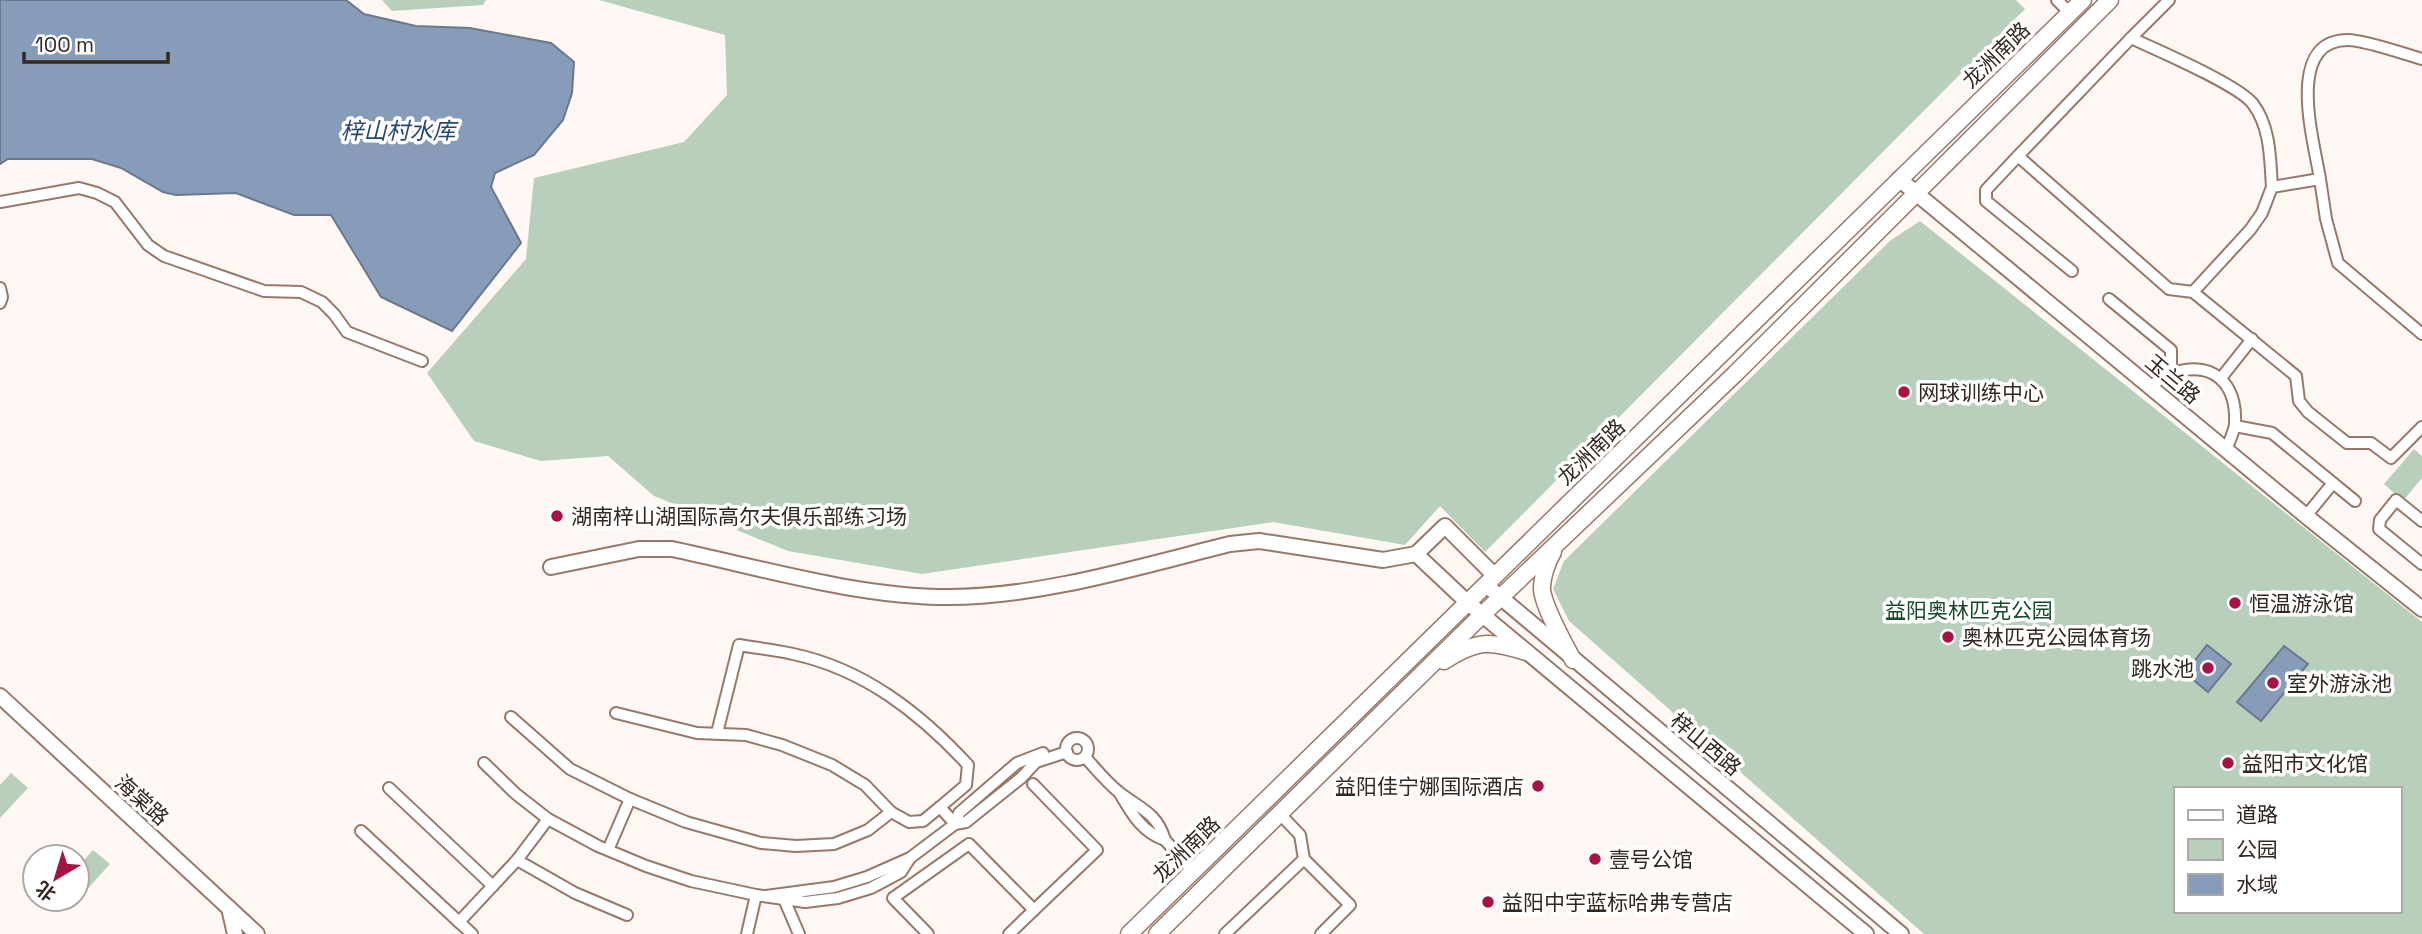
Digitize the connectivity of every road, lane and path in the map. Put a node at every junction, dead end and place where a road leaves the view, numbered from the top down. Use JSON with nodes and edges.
{"nodes":[{"id":1,"x":2057,"y":0,"type":"edge"},
{"id":2,"x":2083,"y":0,"type":"edge"},
{"id":3,"x":2110,"y":0,"type":"edge"},
{"id":4,"x":2169,"y":0,"type":"edge"},
{"id":5,"x":2070,"y":13,"type":"junction"},
{"id":6,"x":2131,"y":38,"type":"junction"},
{"id":7,"x":2422,"y":58,"type":"edge"},
{"id":8,"x":2018,"y":156,"type":"junction"},
{"id":9,"x":2320,"y":178,"type":"junction"},
{"id":10,"x":1899,"y":179,"type":"junction"},
{"id":11,"x":2272,"y":187,"type":"junction"},
{"id":12,"x":1916,"y":194,"type":"junction"},
{"id":13,"x":0,"y":202,"type":"edge"},
{"id":14,"x":2072,"y":271,"type":"dead end"},
{"id":15,"x":0,"y":288,"type":"edge"},
{"id":16,"x":2193,"y":292,"type":"junction"},
{"id":17,"x":2109,"y":299,"type":"dead end"},
{"id":18,"x":0,"y":303,"type":"edge"},
{"id":19,"x":2422,"y":334,"type":"edge"},
{"id":20,"x":2252,"y":340,"type":"junction"},
{"id":21,"x":422,"y":361,"type":"dead end"},
{"id":22,"x":2171,"y":373,"type":"junction"},
{"id":23,"x":2221,"y":378,"type":"junction"},
{"id":24,"x":2150,"y":387,"type":"junction"},
{"id":25,"x":2235,"y":426,"type":"junction"},
{"id":26,"x":2422,"y":428,"type":"edge"},
{"id":27,"x":2226,"y":450,"type":"junction"},
{"id":28,"x":2333,"y":483,"type":"junction"},
{"id":29,"x":2355,"y":501,"type":"dead end"},
{"id":30,"x":2306,"y":516,"type":"junction"},
{"id":31,"x":2422,"y":521,"type":"edge"},
{"id":32,"x":1557,"y":544,"type":"junction"},
{"id":33,"x":1416,"y":554,"type":"junction"},
{"id":34,"x":2422,"y":564,"type":"edge"},
{"id":35,"x":551,"y":567,"type":"dead end"},
{"id":36,"x":1490,"y":580,"type":"junction"},
{"id":37,"x":1500,"y":599,"type":"junction"},
{"id":38,"x":1467,"y":602,"type":"junction"},
{"id":39,"x":2422,"y":609,"type":"edge"},
{"id":40,"x":1482,"y":615,"type":"junction"},
{"id":41,"x":1526,"y":652,"type":"junction"},
{"id":42,"x":1573,"y":660,"type":"junction"},
{"id":43,"x":1419,"y":677,"type":"junction"},
{"id":44,"x":0,"y":696,"type":"edge"},
{"id":45,"x":616,"y":713,"type":"dead end"},
{"id":46,"x":512,"y":717,"type":"dead end"},
{"id":47,"x":717,"y":733,"type":"junction"},
{"id":48,"x":1067,"y":748,"type":"junction"},
{"id":49,"x":1085,"y":757,"type":"junction"},
{"id":50,"x":484,"y":763,"type":"dead end"},
{"id":51,"x":1032,"y":784,"type":"dead end"},
{"id":52,"x":389,"y":788,"type":"dead end"},
{"id":53,"x":630,"y":799,"type":"junction"},
{"id":54,"x":940,"y":807,"type":"junction"},
{"id":55,"x":891,"y":811,"type":"junction"},
{"id":56,"x":1280,"y":814,"type":"junction"},
{"id":57,"x":548,"y":819,"type":"junction"},
{"id":58,"x":955,"y":824,"type":"junction"},
{"id":59,"x":361,"y":831,"type":"dead end"},
{"id":60,"x":608,"y":850,"type":"junction"},
{"id":61,"x":914,"y":855,"type":"junction"},
{"id":62,"x":1304,"y":859,"type":"junction"},
{"id":63,"x":517,"y":860,"type":"junction"},
{"id":64,"x":932,"y":869,"type":"junction"},
{"id":65,"x":1193,"y":871,"type":"junction"},
{"id":66,"x":493,"y":886,"type":"junction"},
{"id":67,"x":761,"y":896,"type":"junction"},
{"id":68,"x":784,"y":899,"type":"junction"},
{"id":69,"x":229,"y":908,"type":"junction"},
{"id":70,"x":1034,"y":910,"type":"junction"},
{"id":71,"x":627,"y":915,"type":"dead end"},
{"id":72,"x":459,"y":922,"type":"junction"},
{"id":73,"x":235,"y":934,"type":"edge"},
{"id":74,"x":257,"y":934,"type":"edge"},
{"id":75,"x":472,"y":934,"type":"edge"},
{"id":76,"x":747,"y":934,"type":"edge"},
{"id":77,"x":799,"y":934,"type":"edge"},
{"id":78,"x":928,"y":934,"type":"edge"},
{"id":79,"x":1009,"y":934,"type":"edge"},
{"id":80,"x":1129,"y":934,"type":"edge"},
{"id":81,"x":1157,"y":934,"type":"edge"},
{"id":82,"x":1225,"y":934,"type":"edge"},
{"id":83,"x":1321,"y":934,"type":"edge"},
{"id":84,"x":1866,"y":934,"type":"edge"},
{"id":85,"x":1901,"y":934,"type":"edge"}],
"edges":[{"from":1,"to":5,"type":"street"},
{"from":2,"to":5,"type":"main road","name":"龙洲南路"},
{"from":3,"to":12,"type":"main road","name":"龙洲南路"},
{"from":4,"to":6,"type":"street"},
{"from":5,"to":10,"type":"main road","name":"龙洲南路"},
{"from":6,"to":8,"type":"street"},
{"from":6,"to":11,"type":"street"},
{"from":7,"to":9,"type":"street"},
{"from":8,"to":14,"type":"street"},
{"from":8,"to":16,"type":"street"},
{"from":9,"to":11,"type":"street"},
{"from":9,"to":19,"type":"street"},
{"from":10,"to":12,"type":"street","name":"玉兰路"},
{"from":10,"to":36,"type":"main road","name":"龙洲南路"},
{"from":11,"to":16,"type":"street"},
{"from":12,"to":24,"type":"street","name":"玉兰路"},
{"from":12,"to":32,"type":"main road","name":"龙洲南路"},
{"from":13,"to":21,"type":"street"},
{"from":15,"to":18,"type":"street"},
{"from":16,"to":20,"type":"street"},
{"from":17,"to":22,"type":"street"},
{"from":20,"to":23,"type":"street"},
{"from":20,"to":26,"type":"street"},
{"from":22,"to":23,"type":"street"},
{"from":22,"to":24,"type":"street"},
{"from":23,"to":25,"type":"street"},
{"from":24,"to":27,"type":"street","name":"玉兰路"},
{"from":25,"to":27,"type":"street"},
{"from":25,"to":28,"type":"street"},
{"from":27,"to":30,"type":"street","name":"玉兰路"},
{"from":28,"to":29,"type":"street"},
{"from":28,"to":30,"type":"street"},
{"from":30,"to":39,"type":"street","name":"玉兰路"},
{"from":31,"to":34,"type":"street"},
{"from":32,"to":37,"type":"main road","name":"龙洲南路"},
{"from":32,"to":42,"type":"main road"},
{"from":33,"to":35,"type":"street"},
{"from":33,"to":36,"type":"street","name":"梓山西路"},
{"from":33,"to":38,"type":"street","name":"梓山西路"},
{"from":36,"to":37,"type":"street","name":"梓山西路"},
{"from":36,"to":38,"type":"main road","name":"龙洲南路"},
{"from":37,"to":40,"type":"main road","name":"龙洲南路"},
{"from":37,"to":42,"type":"street","name":"梓山西路"},
{"from":38,"to":40,"type":"street","name":"梓山西路"},
{"from":38,"to":65,"type":"main road","name":"龙洲南路"},
{"from":40,"to":41,"type":"street","name":"梓山西路"},
{"from":40,"to":43,"type":"main road","name":"龙洲南路"},
{"from":41,"to":43,"type":"main road"},
{"from":41,"to":84,"type":"street","name":"梓山西路"},
{"from":42,"to":85,"type":"street","name":"梓山西路"},
{"from":43,"to":56,"type":"main road","name":"龙洲南路"},
{"from":44,"to":69,"type":"street","name":"海棠路"},
{"from":45,"to":47,"type":"street"},
{"from":46,"to":53,"type":"street"},
{"from":47,"to":54,"type":"street"},
{"from":47,"to":55,"type":"street"},
{"from":48,"to":49,"type":"street"},
{"from":48,"to":49,"type":"street"},
{"from":48,"to":58,"type":"street"},
{"from":49,"to":65,"type":"street"},
{"from":50,"to":57,"type":"street"},
{"from":51,"to":70,"type":"street"},
{"from":52,"to":66,"type":"street"},
{"from":53,"to":55,"type":"street"},
{"from":53,"to":60,"type":"street"},
{"from":54,"to":55,"type":"street"},
{"from":54,"to":58,"type":"street"},
{"from":56,"to":62,"type":"street"},
{"from":56,"to":81,"type":"main road","name":"龙洲南路"},
{"from":57,"to":60,"type":"street"},
{"from":57,"to":63,"type":"street"},
{"from":58,"to":61,"type":"street"},
{"from":59,"to":72,"type":"street"},
{"from":60,"to":67,"type":"street"},
{"from":61,"to":64,"type":"street"},
{"from":61,"to":67,"type":"street"},
{"from":61,"to":68,"type":"street"},
{"from":62,"to":82,"type":"street"},
{"from":62,"to":83,"type":"street"},
{"from":63,"to":66,"type":"street"},
{"from":63,"to":71,"type":"street"},
{"from":64,"to":70,"type":"street"},
{"from":64,"to":78,"type":"street"},
{"from":65,"to":80,"type":"main road","name":"龙洲南路"},
{"from":66,"to":72,"type":"street"},
{"from":67,"to":68,"type":"street"},
{"from":67,"to":76,"type":"street"},
{"from":68,"to":77,"type":"street"},
{"from":69,"to":73,"type":"street"},
{"from":69,"to":74,"type":"street","name":"海棠路"},
{"from":70,"to":79,"type":"street"},
{"from":72,"to":75,"type":"street"}]}
